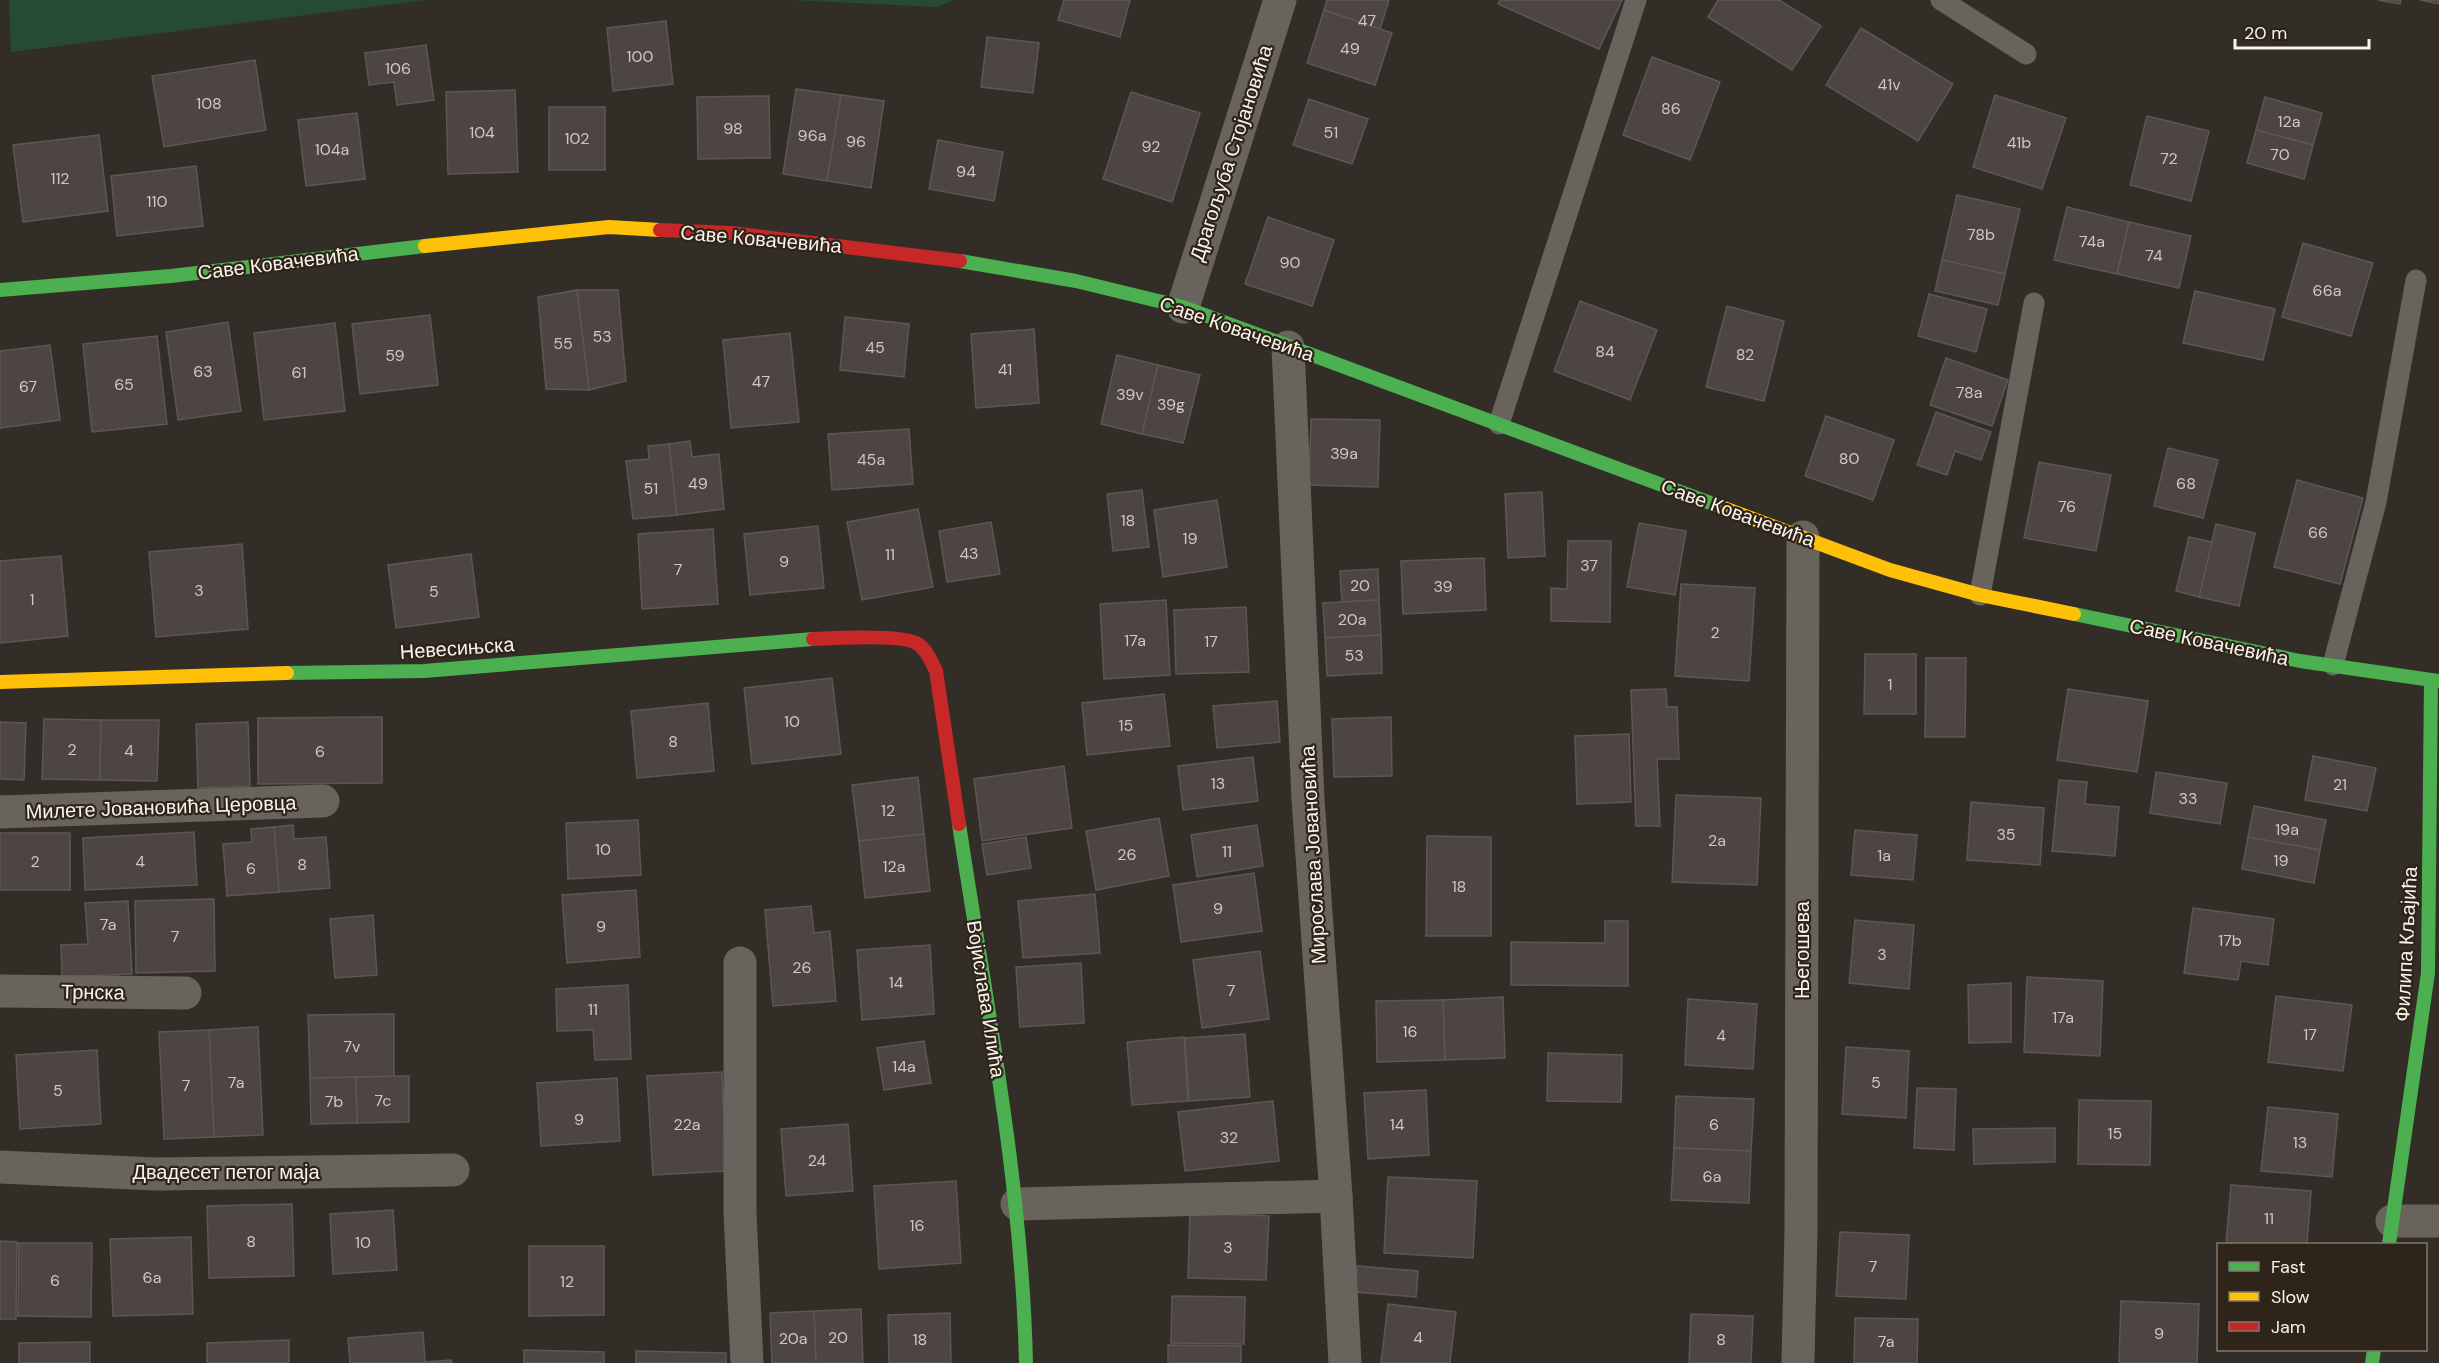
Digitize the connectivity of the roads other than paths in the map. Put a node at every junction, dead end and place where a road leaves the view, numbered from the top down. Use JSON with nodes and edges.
{"nodes":[{"id":1,"x":1280,"y":0,"type":"edge"},
{"id":2,"x":1636,"y":0,"type":"edge"},
{"id":3,"x":1941,"y":0,"type":"edge"},
{"id":4,"x":2026,"y":54,"type":"dead end"},
{"id":5,"x":2416,"y":280,"type":"dead end"},
{"id":6,"x":0,"y":290,"type":"edge"},
{"id":7,"x":2034,"y":303,"type":"dead end"},
{"id":8,"x":1183,"y":307,"type":"junction"},
{"id":9,"x":1288,"y":347,"type":"junction"},
{"id":10,"x":1499,"y":424,"type":"junction"},
{"id":11,"x":1803,"y":537,"type":"junction"},
{"id":12,"x":1980,"y":595,"type":"junction"},
{"id":13,"x":916,"y":642,"type":"joint"},
{"id":14,"x":2333,"y":665,"type":"junction"},
{"id":15,"x":2435,"y":680,"type":"edge"},
{"id":16,"x":0,"y":682,"type":"edge"},
{"id":17,"x":323,"y":801,"type":"dead end"},
{"id":18,"x":0,"y":812,"type":"edge"},
{"id":19,"x":740,"y":963,"type":"dead end"},
{"id":20,"x":0,"y":991,"type":"edge"},
{"id":21,"x":185,"y":993,"type":"dead end"},
{"id":22,"x":0,"y":1167,"type":"edge"},
{"id":23,"x":453,"y":1170,"type":"dead end"},
{"id":24,"x":1336,"y":1196,"type":"junction"},
{"id":25,"x":1017,"y":1204,"type":"junction"},
{"id":26,"x":2439,"y":1221,"type":"edge"},
{"id":27,"x":2391,"y":1233,"type":"edge"},
{"id":28,"x":747,"y":1363,"type":"edge"},
{"id":29,"x":1026,"y":1363,"type":"edge"},
{"id":30,"x":1345,"y":1363,"type":"edge"},
{"id":31,"x":1798,"y":1363,"type":"edge"}],
"edges":[{"from":1,"to":8,"type":"street","name":"Драгољуба Стојановића"},
{"from":2,"to":10,"type":"lane"},
{"from":3,"to":4,"type":"lane"},
{"from":5,"to":14,"type":"lane"},
{"from":6,"to":8,"type":"street","name":"Саве Ковачевића"},
{"from":7,"to":12,"type":"lane"},
{"from":8,"to":9,"type":"street","name":"Саве Ковачевића"},
{"from":9,"to":10,"type":"street","name":"Саве Ковачевића"},
{"from":9,"to":24,"type":"street","name":"Мирослава Јовановића"},
{"from":10,"to":11,"type":"street","name":"Саве Ковачевића"},
{"from":11,"to":12,"type":"street","name":"Саве Ковачевића"},
{"from":11,"to":31,"type":"street","name":"Његошева"},
{"from":12,"to":14,"type":"street","name":"Саве Ковачевића"},
{"from":13,"to":16,"type":"street","name":"Невесињска"},
{"from":13,"to":25,"type":"street","name":"Војислава Илића"},
{"from":14,"to":15,"type":"street","name":"Саве Ковачевића"},
{"from":15,"to":27,"type":"street","name":"Филипа Кљајића"},
{"from":17,"to":18,"type":"street","name":"Милете Јовановића Церовца"},
{"from":19,"to":28,"type":"street"},
{"from":20,"to":21,"type":"street","name":"Трнска"},
{"from":22,"to":23,"type":"street","name":"Двадесет петог маја"},
{"from":24,"to":25,"type":"street"},
{"from":24,"to":30,"type":"street","name":"Мирослава Јовановића"},
{"from":25,"to":29,"type":"street","name":"Војислава Илића"},
{"from":26,"to":27,"type":"street"}]}
